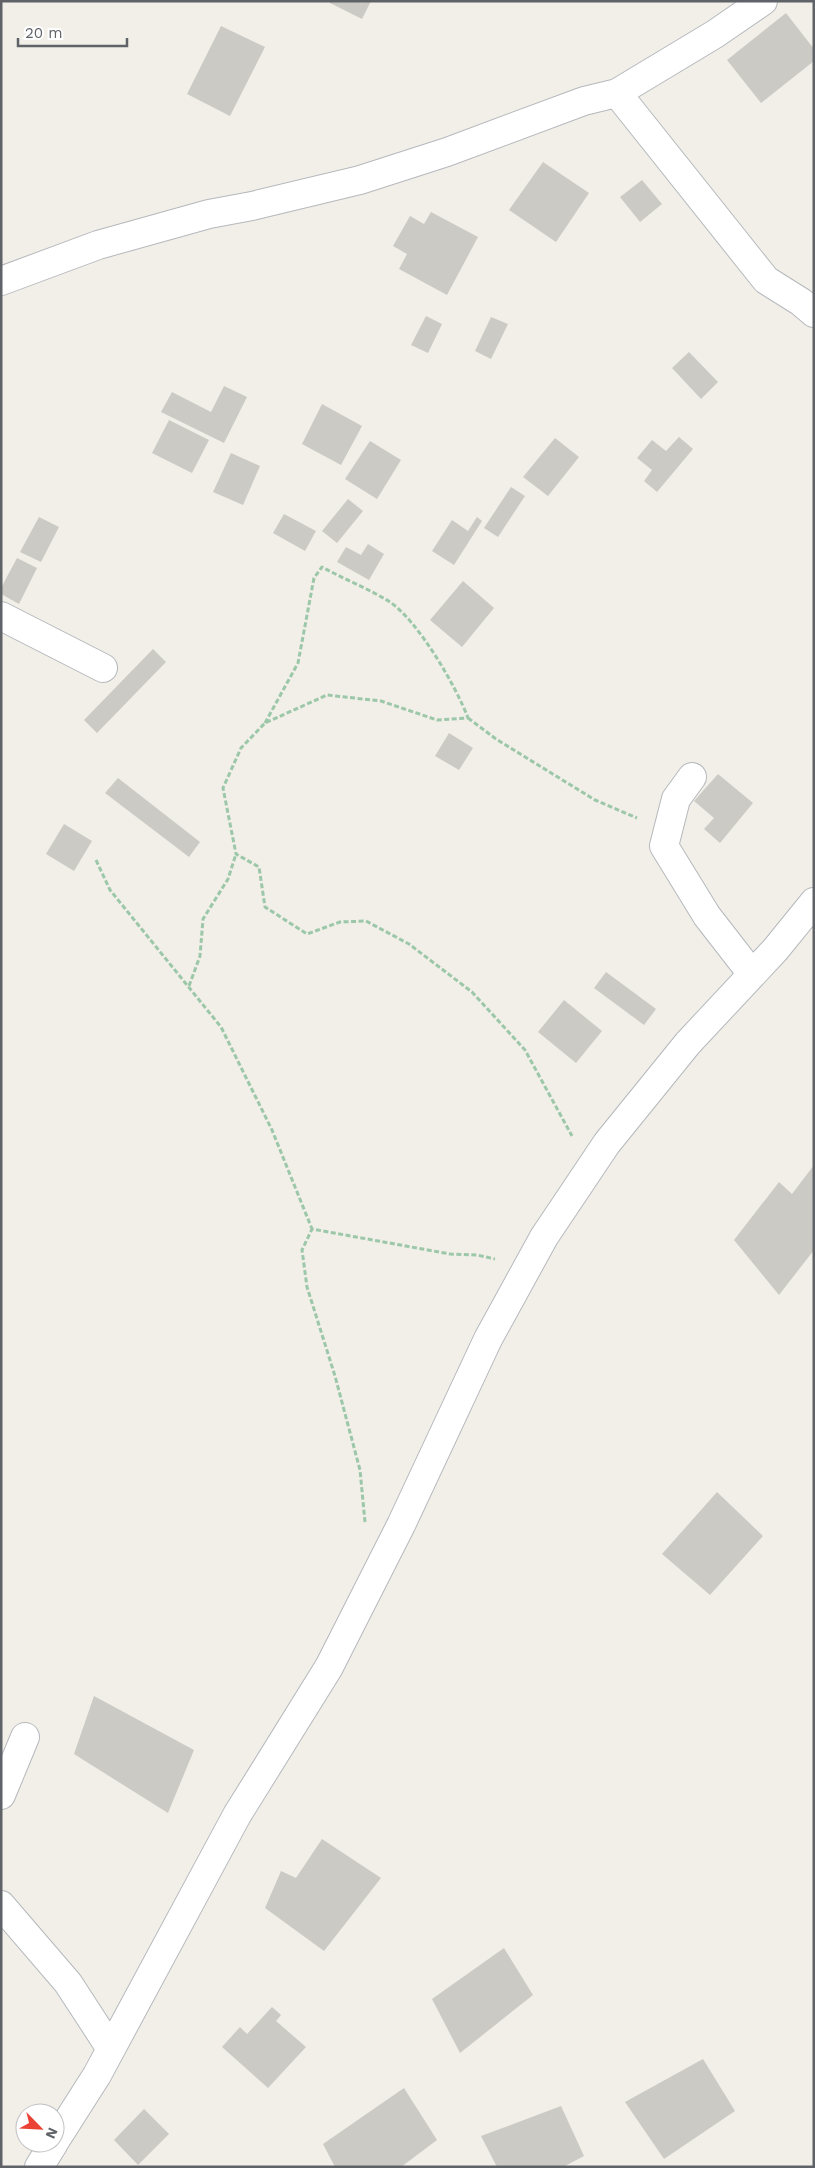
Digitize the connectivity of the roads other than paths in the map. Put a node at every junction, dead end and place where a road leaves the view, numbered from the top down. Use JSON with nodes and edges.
{"nodes":[{"id":1,"x":763,"y":1,"type":"edge"},
{"id":2,"x":617,"y":92,"type":"junction"},
{"id":3,"x":1,"y":257,"type":"edge"},
{"id":4,"x":27,"y":271,"type":"junction"},
{"id":5,"x":1,"y":280,"type":"edge"},
{"id":6,"x":814,"y":313,"type":"edge"},
{"id":7,"x":1,"y":616,"type":"edge"},
{"id":8,"x":103,"y":668,"type":"dead end"},
{"id":9,"x":692,"y":777,"type":"dead end"},
{"id":10,"x":814,"y":902,"type":"edge"},
{"id":11,"x":752,"y":974,"type":"junction"},
{"id":12,"x":25,"y":1737,"type":"dead end"},
{"id":13,"x":1,"y":1795,"type":"edge"},
{"id":14,"x":1,"y":1905,"type":"edge"},
{"id":15,"x":111,"y":2049,"type":"junction"},
{"id":16,"x":65,"y":2124,"type":"edge"},
{"id":17,"x":47,"y":2153,"type":"edge"},
{"id":18,"x":39,"y":2167,"type":"edge"}],
"edges":[{"from":1,"to":2,"type":"street"},
{"from":2,"to":4,"type":"street"},
{"from":2,"to":6,"type":"street"},
{"from":3,"to":4,"type":"street"},
{"from":4,"to":5,"type":"street"},
{"from":7,"to":8,"type":"street"},
{"from":9,"to":11,"type":"street"},
{"from":10,"to":11,"type":"street"},
{"from":11,"to":15,"type":"street"},
{"from":12,"to":13,"type":"street"},
{"from":14,"to":15,"type":"street"},
{"from":15,"to":16,"type":"street"},
{"from":17,"to":18,"type":"street"}]}
